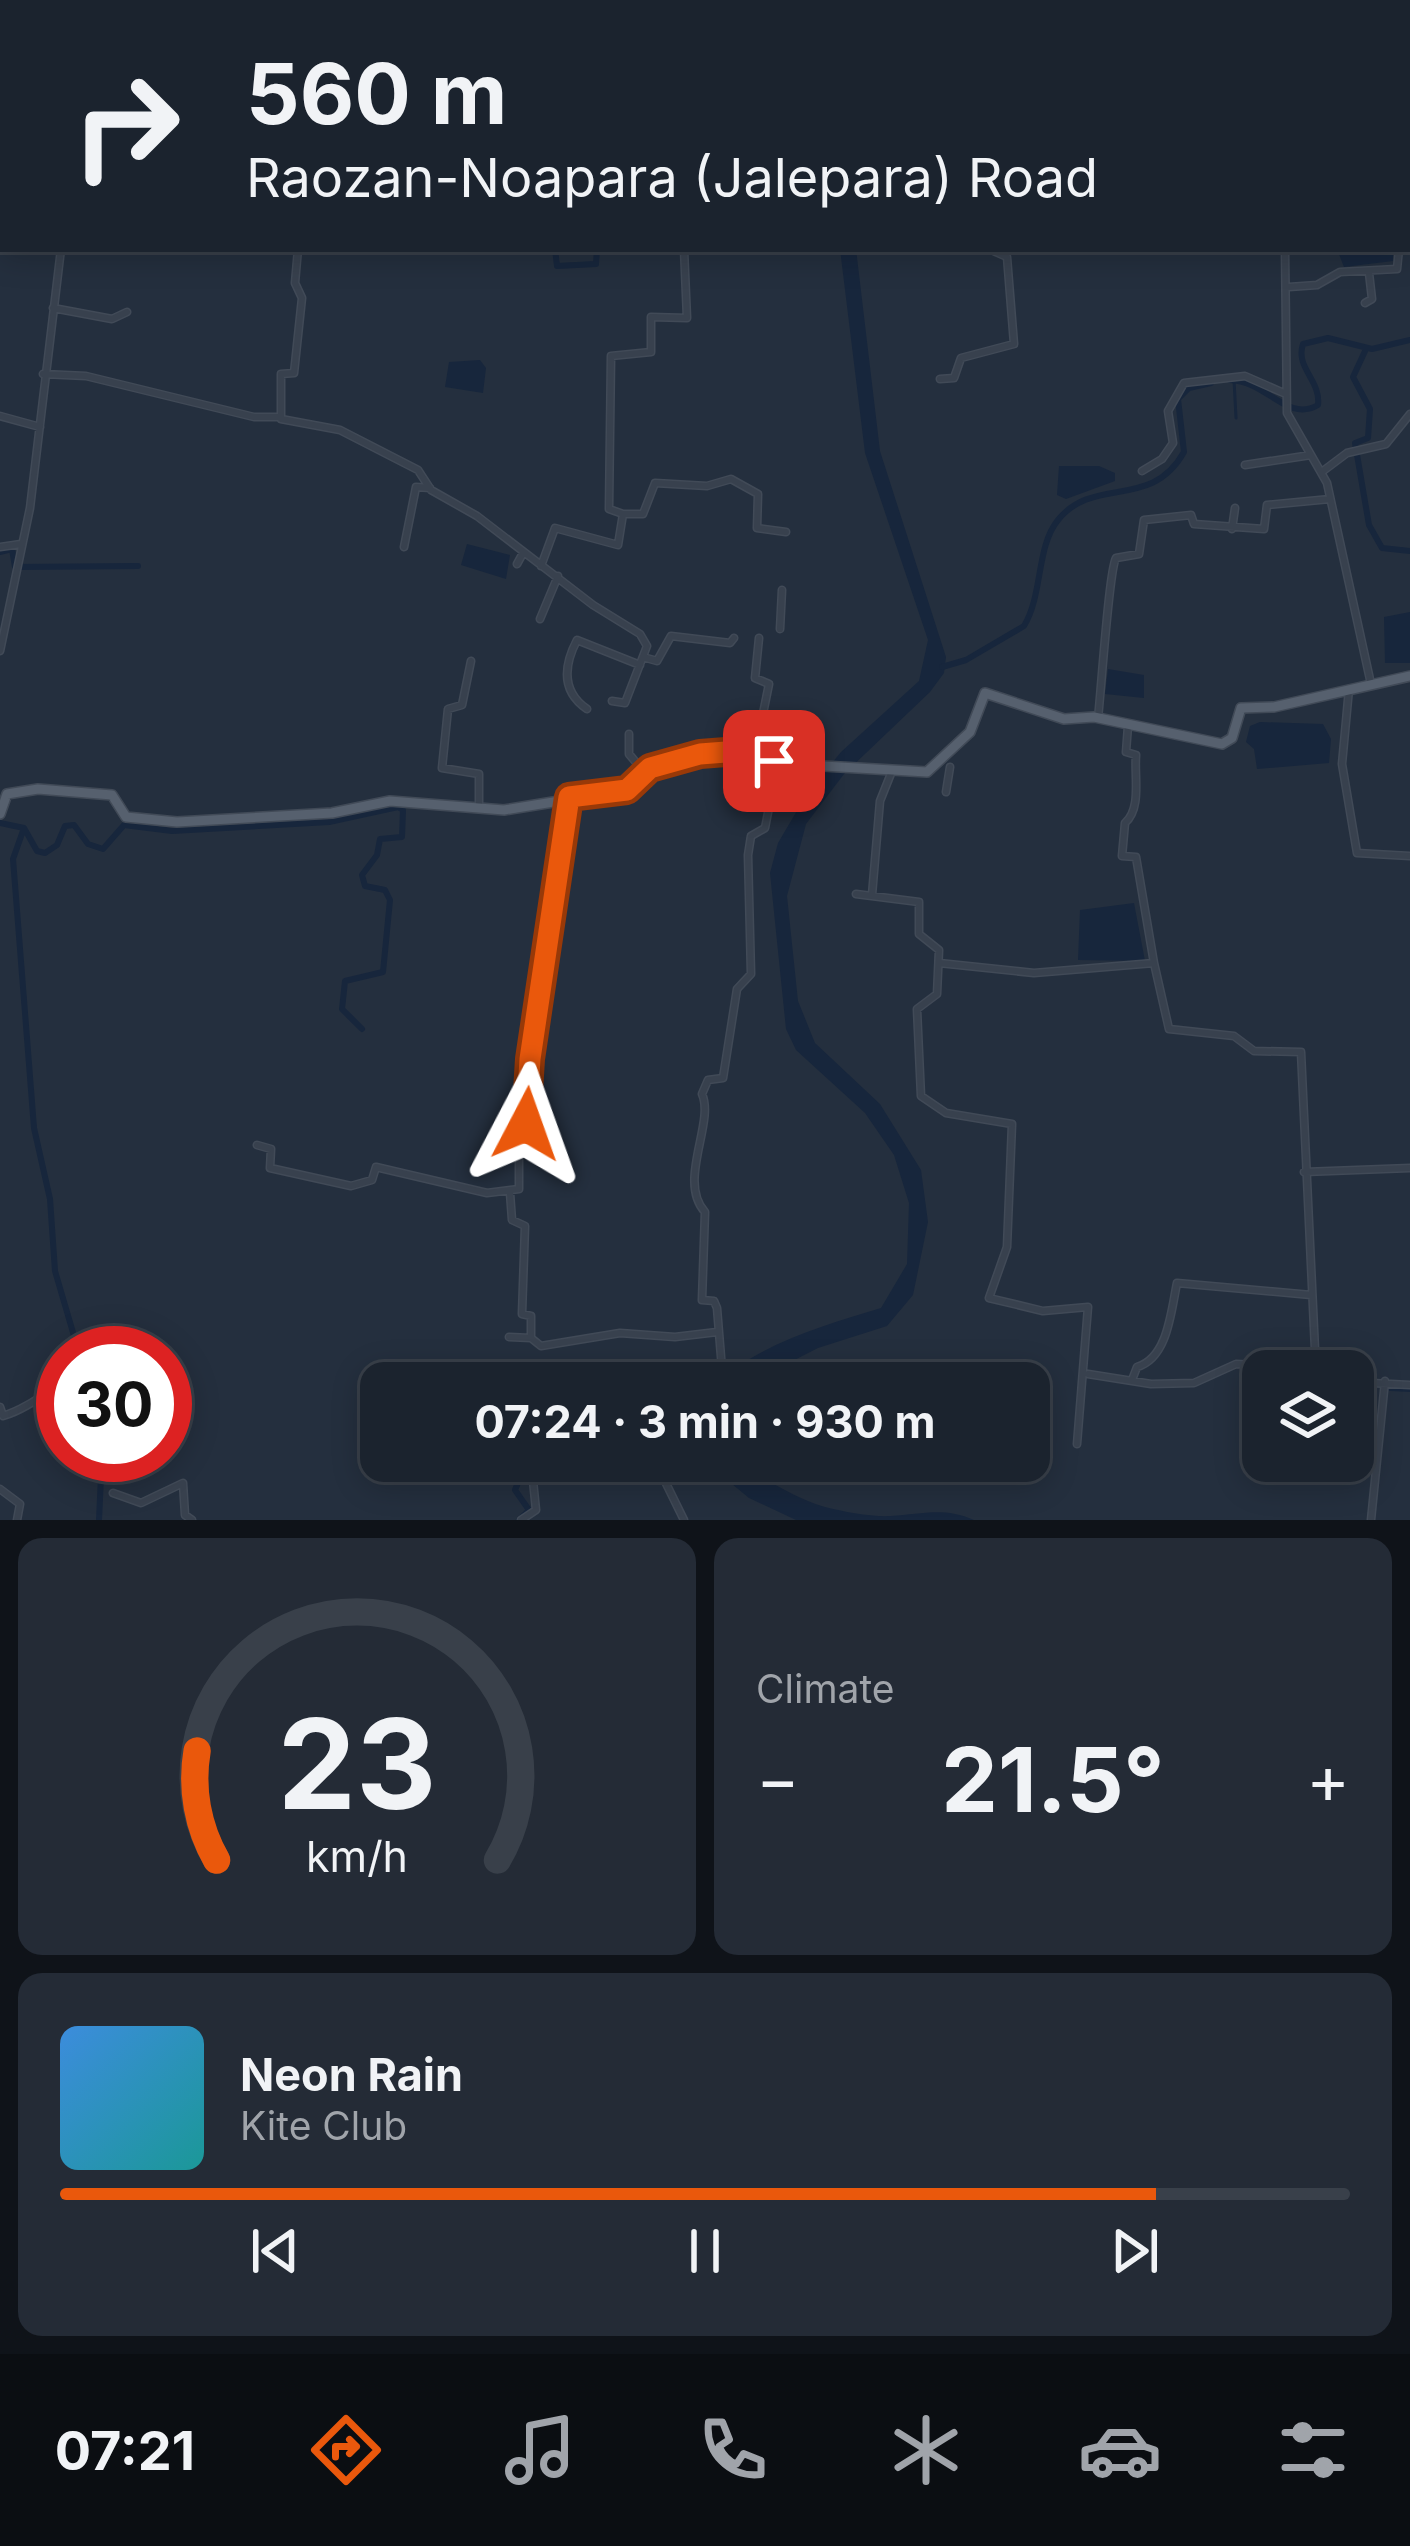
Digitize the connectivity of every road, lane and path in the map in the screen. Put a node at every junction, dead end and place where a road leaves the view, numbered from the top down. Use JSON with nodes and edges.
{"nodes":[{"id":1,"x":61,"y":252,"type":"edge"},
{"id":2,"x":298,"y":252,"type":"edge"},
{"id":3,"x":683,"y":252,"type":"edge"},
{"id":4,"x":996,"y":252,"type":"edge"},
{"id":5,"x":1285,"y":252,"type":"edge"},
{"id":6,"x":1399,"y":252,"type":"edge"},
{"id":7,"x":1369,"y":273,"type":"junction"},
{"id":8,"x":1289,"y":287,"type":"junction"},
{"id":9,"x":1365,"y":303,"type":"dead end"},
{"id":10,"x":53,"y":308,"type":"junction"},
{"id":11,"x":127,"y":312,"type":"dead end"},
{"id":12,"x":940,"y":379,"type":"dead end"},
{"id":13,"x":40,"y":380,"type":"junction"},
{"id":14,"x":1286,"y":397,"type":"junction"},
{"id":15,"x":1410,"y":414,"type":"edge"},
{"id":16,"x":0,"y":416,"type":"edge"},
{"id":17,"x":280,"y":417,"type":"junction"},
{"id":18,"x":40,"y":428,"type":"junction"},
{"id":19,"x":1311,"y":455,"type":"junction"},
{"id":20,"x":1245,"y":465,"type":"dead end"},
{"id":21,"x":1142,"y":471,"type":"dead end"},
{"id":22,"x":1322,"y":472,"type":"junction"},
{"id":23,"x":430,"y":488,"type":"junction"},
{"id":24,"x":1331,"y":499,"type":"junction"},
{"id":25,"x":1235,"y":508,"type":"dead end"},
{"id":26,"x":622,"y":514,"type":"junction"},
{"id":27,"x":1232,"y":529,"type":"junction"},
{"id":28,"x":786,"y":532,"type":"dead end"},
{"id":29,"x":21,"y":544,"type":"junction"},
{"id":30,"x":0,"y":547,"type":"edge"},
{"id":31,"x":404,"y":547,"type":"dead end"},
{"id":32,"x":523,"y":553,"type":"junction"},
{"id":33,"x":517,"y":564,"type":"dead end"},
{"id":34,"x":541,"y":566,"type":"junction"},
{"id":35,"x":558,"y":576,"type":"junction"},
{"id":36,"x":782,"y":590,"type":"dead end"},
{"id":37,"x":540,"y":619,"type":"dead end"},
{"id":38,"x":780,"y":629,"type":"dead end"},
{"id":39,"x":734,"y":638,"type":"dead end"},
{"id":40,"x":759,"y":638,"type":"dead end"},
{"id":41,"x":0,"y":651,"type":"edge"},
{"id":42,"x":471,"y":661,"type":"dead end"},
{"id":43,"x":642,"y":661,"type":"junction"},
{"id":44,"x":1410,"y":676,"type":"edge"},
{"id":45,"x":1371,"y":684,"type":"junction"},
{"id":46,"x":1349,"y":689,"type":"junction"},
{"id":47,"x":612,"y":701,"type":"dead end"},
{"id":48,"x":587,"y":709,"type":"dead end"},
{"id":49,"x":1098,"y":718,"type":"junction"},
{"id":50,"x":1128,"y":726,"type":"junction"},
{"id":51,"x":629,"y":734,"type":"dead end"},
{"id":52,"x":754,"y":758,"type":"junction"},
{"id":53,"x":778,"y":762,"type":"junction"},
{"id":54,"x":950,"y":767,"type":"dead end"},
{"id":55,"x":892,"y":771,"type":"junction"},
{"id":56,"x":644,"y":772,"type":"junction"},
{"id":57,"x":946,"y":792,"type":"dead end"},
{"id":58,"x":1,"y":794,"type":"edge"},
{"id":59,"x":569,"y":797,"type":"junction"},
{"id":60,"x":479,"y":811,"type":"junction"},
{"id":61,"x":1,"y":819,"type":"edge"},
{"id":62,"x":1410,"y":856,"type":"edge"},
{"id":63,"x":856,"y":894,"type":"dead end"},
{"id":64,"x":872,"y":895,"type":"junction"},
{"id":65,"x":938,"y":963,"type":"junction"},
{"id":66,"x":1154,"y":963,"type":"junction"},
{"id":67,"x":257,"y":1145,"type":"dead end"},
{"id":68,"x":1410,"y":1168,"type":"edge"},
{"id":69,"x":1304,"y":1172,"type":"junction"},
{"id":70,"x":510,"y":1193,"type":"junction"},
{"id":71,"x":1312,"y":1294,"type":"junction"},
{"id":72,"x":717,"y":1331,"type":"junction"},
{"id":73,"x":509,"y":1337,"type":"dead end"},
{"id":74,"x":531,"y":1338,"type":"junction"},
{"id":75,"x":1315,"y":1350,"type":"edge"},
{"id":76,"x":721,"y":1362,"type":"edge"},
{"id":77,"x":1242,"y":1364,"type":"edge"},
{"id":78,"x":1086,"y":1374,"type":"junction"},
{"id":79,"x":1132,"y":1380,"type":"junction"},
{"id":80,"x":1374,"y":1381,"type":"edge"},
{"id":81,"x":1384,"y":1381,"type":"junction"},
{"id":82,"x":1410,"y":1385,"type":"edge"},
{"id":83,"x":36,"y":1394,"type":"edge"},
{"id":84,"x":0,"y":1407,"type":"edge"},
{"id":85,"x":1077,"y":1444,"type":"dead end"},
{"id":86,"x":533,"y":1482,"type":"edge"},
{"id":87,"x":665,"y":1482,"type":"edge"},
{"id":88,"x":0,"y":1489,"type":"edge"},
{"id":89,"x":113,"y":1493,"type":"dead end"},
{"id":90,"x":17,"y":1520,"type":"edge"},
{"id":91,"x":192,"y":1520,"type":"edge"},
{"id":92,"x":520,"y":1520,"type":"edge"},
{"id":93,"x":684,"y":1520,"type":"edge"},
{"id":94,"x":1371,"y":1520,"type":"edge"}],
"edges":[{"from":1,"to":10,"type":"street"},
{"from":2,"to":17,"type":"street"},
{"from":3,"to":26,"type":"street"},
{"from":4,"to":12,"type":"street"},
{"from":5,"to":8,"type":"street"},
{"from":6,"to":7,"type":"street"},
{"from":7,"to":8,"type":"street"},
{"from":7,"to":9,"type":"street"},
{"from":8,"to":14,"type":"street"},
{"from":10,"to":11,"type":"street"},
{"from":10,"to":13,"type":"street"},
{"from":13,"to":17,"type":"street"},
{"from":13,"to":18,"type":"street"},
{"from":14,"to":19,"type":"street"},
{"from":14,"to":21,"type":"street"},
{"from":15,"to":22,"type":"street"},
{"from":16,"to":18,"type":"street"},
{"from":17,"to":23,"type":"street"},
{"from":18,"to":29,"type":"street"},
{"from":19,"to":20,"type":"street"},
{"from":19,"to":22,"type":"street"},
{"from":22,"to":24,"type":"street"},
{"from":23,"to":31,"type":"street"},
{"from":23,"to":32,"type":"street"},
{"from":24,"to":27,"type":"street"},
{"from":24,"to":45,"type":"street"},
{"from":25,"to":27,"type":"street"},
{"from":26,"to":28,"type":"street"},
{"from":26,"to":34,"type":"street"},
{"from":27,"to":49,"type":"street"},
{"from":29,"to":30,"type":"street"},
{"from":29,"to":41,"type":"street"},
{"from":32,"to":33,"type":"street"},
{"from":32,"to":34,"type":"street"},
{"from":34,"to":35,"type":"street"},
{"from":35,"to":37,"type":"street"},
{"from":35,"to":43,"type":"street"},
{"from":36,"to":38,"type":"street"},
{"from":39,"to":43,"type":"street"},
{"from":40,"to":52,"type":"street"},
{"from":42,"to":60,"type":"street"},
{"from":43,"to":47,"type":"street"},
{"from":43,"to":48,"type":"street"},
{"from":44,"to":45,"type":"main road"},
{"from":45,"to":46,"type":"main road"},
{"from":46,"to":50,"type":"main road"},
{"from":46,"to":62,"type":"street"},
{"from":49,"to":50,"type":"main road"},
{"from":49,"to":55,"type":"main road"},
{"from":50,"to":66,"type":"street"},
{"from":51,"to":56,"type":"street"},
{"from":52,"to":53,"type":"main road"},
{"from":52,"to":56,"type":"main road"},
{"from":53,"to":55,"type":"main road"},
{"from":53,"to":72,"type":"street"},
{"from":54,"to":57,"type":"street"},
{"from":55,"to":64,"type":"street"},
{"from":56,"to":59,"type":"main road"},
{"from":58,"to":60,"type":"main road"},
{"from":58,"to":61,"type":"main road"},
{"from":59,"to":60,"type":"main road"},
{"from":59,"to":70,"type":"street"},
{"from":63,"to":64,"type":"street"},
{"from":64,"to":65,"type":"street"},
{"from":65,"to":66,"type":"street"},
{"from":65,"to":78,"type":"street"},
{"from":66,"to":69,"type":"street"},
{"from":67,"to":70,"type":"street"},
{"from":68,"to":69,"type":"street"},
{"from":69,"to":71,"type":"street"},
{"from":70,"to":74,"type":"street"},
{"from":71,"to":75,"type":"street"},
{"from":71,"to":79,"type":"street"},
{"from":72,"to":74,"type":"street"},
{"from":72,"to":76,"type":"street"},
{"from":73,"to":74,"type":"street"},
{"from":77,"to":79,"type":"street"},
{"from":78,"to":79,"type":"street"},
{"from":78,"to":85,"type":"street"},
{"from":80,"to":81,"type":"street"},
{"from":81,"to":82,"type":"street"},
{"from":81,"to":94,"type":"street"},
{"from":83,"to":84,"type":"street"},
{"from":86,"to":92,"type":"street"},
{"from":87,"to":93,"type":"street"},
{"from":88,"to":90,"type":"street"},
{"from":89,"to":91,"type":"street"}]}
